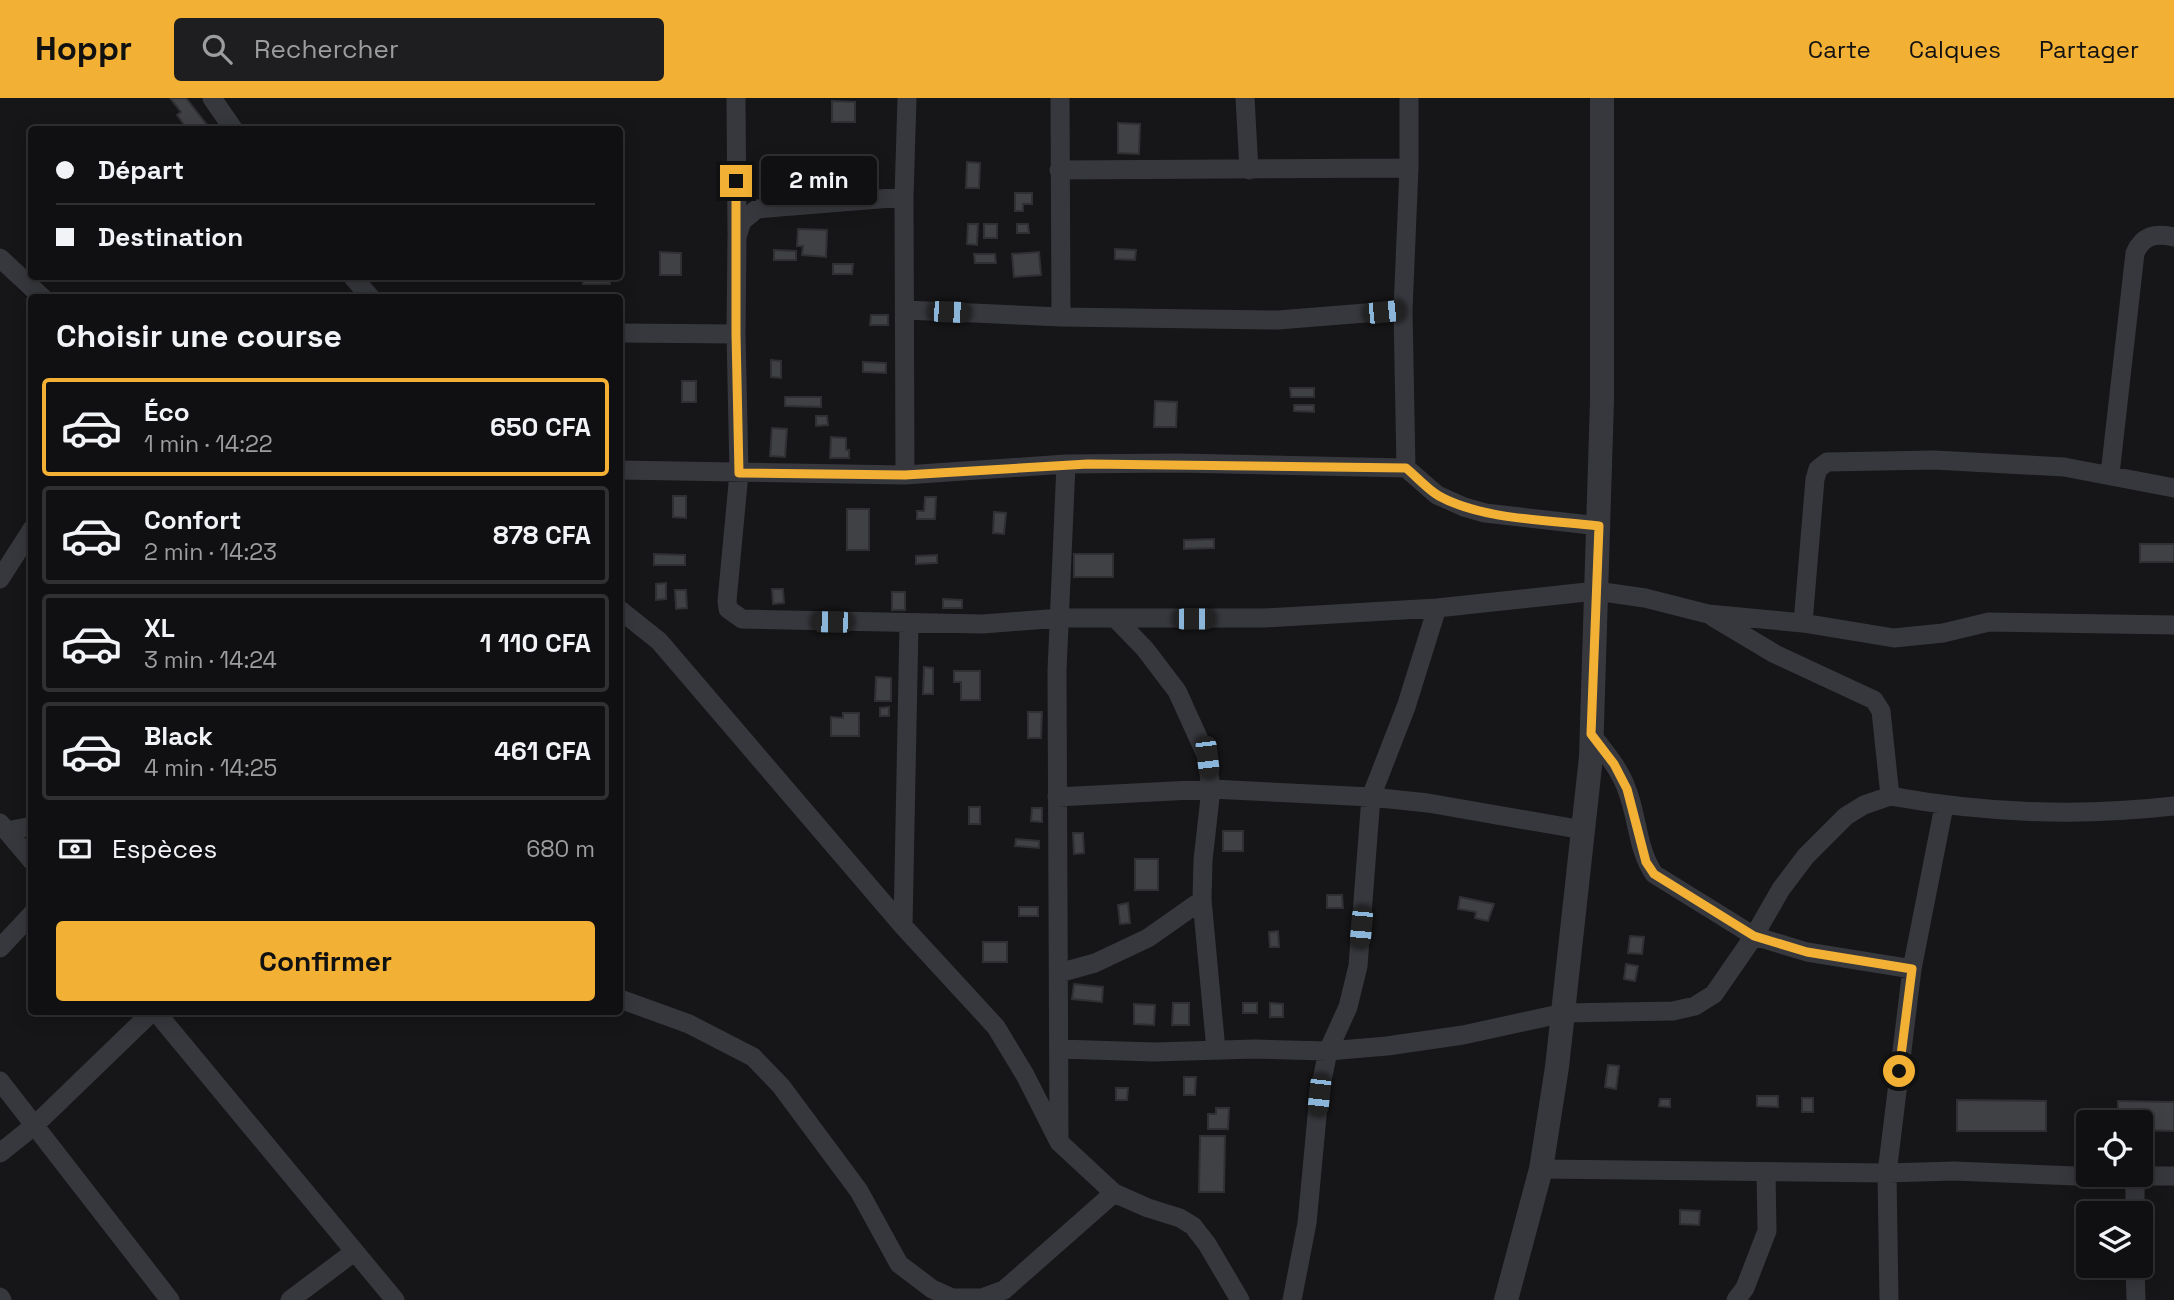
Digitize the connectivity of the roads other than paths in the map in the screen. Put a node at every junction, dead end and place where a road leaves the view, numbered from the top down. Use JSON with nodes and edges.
{"nodes":[{"id":1,"x":212,"y":98,"type":"edge"},
{"id":2,"x":736,"y":98,"type":"edge"},
{"id":3,"x":907,"y":98,"type":"edge"},
{"id":4,"x":1060,"y":98,"type":"edge"},
{"id":5,"x":1245,"y":98,"type":"edge"},
{"id":6,"x":1409,"y":98,"type":"edge"},
{"id":7,"x":1602,"y":98,"type":"edge"},
{"id":8,"x":231,"y":126,"type":"edge"},
{"id":9,"x":1409,"y":168,"type":"junction"},
{"id":10,"x":1059,"y":170,"type":"junction"},
{"id":11,"x":1249,"y":170,"type":"junction"},
{"id":12,"x":904,"y":197,"type":"junction"},
{"id":13,"x":737,"y":237,"type":"junction"},
{"id":14,"x":2174,"y":237,"type":"edge"},
{"id":15,"x":0,"y":258,"type":"edge"},
{"id":16,"x":355,"y":280,"type":"edge"},
{"id":17,"x":39,"y":294,"type":"edge"},
{"id":18,"x":368,"y":294,"type":"edge"},
{"id":19,"x":905,"y":310,"type":"junction"},
{"id":20,"x":1403,"y":310,"type":"junction"},
{"id":21,"x":1061,"y":317,"type":"junction"},
{"id":22,"x":623,"y":333,"type":"edge"},
{"id":23,"x":736,"y":334,"type":"junction"},
{"id":24,"x":1066,"y":464,"type":"junction"},
{"id":25,"x":1406,"y":468,"type":"junction"},
{"id":26,"x":623,"y":470,"type":"edge"},
{"id":27,"x":739,"y":473,"type":"junction"},
{"id":28,"x":2110,"y":474,"type":"junction"},
{"id":29,"x":905,"y":475,"type":"junction"},
{"id":30,"x":2174,"y":488,"type":"edge"},
{"id":31,"x":1599,"y":526,"type":"junction"},
{"id":32,"x":28,"y":535,"type":"edge"},
{"id":33,"x":0,"y":579,"type":"edge"},
{"id":34,"x":1596,"y":591,"type":"junction"},
{"id":35,"x":1437,"y":608,"type":"junction"},
{"id":36,"x":623,"y":612,"type":"edge"},
{"id":37,"x":1707,"y":614,"type":"junction"},
{"id":38,"x":1060,"y":618,"type":"junction"},
{"id":39,"x":1116,"y":619,"type":"junction"},
{"id":40,"x":1803,"y":623,"type":"junction"},
{"id":41,"x":909,"y":624,"type":"junction"},
{"id":42,"x":2174,"y":625,"type":"edge"},
{"id":43,"x":1591,"y":734,"type":"junction"},
{"id":44,"x":1211,"y":789,"type":"junction"},
{"id":45,"x":1889,"y":796,"type":"junction"},
{"id":46,"x":1057,"y":797,"type":"junction"},
{"id":47,"x":1370,"y":797,"type":"junction"},
{"id":48,"x":1944,"y":806,"type":"junction"},
{"id":49,"x":2174,"y":806,"type":"edge"},
{"id":50,"x":28,"y":826,"type":"edge"},
{"id":51,"x":4,"y":827,"type":"edge"},
{"id":52,"x":1583,"y":830,"type":"junction"},
{"id":53,"x":28,"y":856,"type":"edge"},
{"id":54,"x":1202,"y":900,"type":"junction"},
{"id":55,"x":28,"y":918,"type":"edge"},
{"id":56,"x":903,"y":926,"type":"junction"},
{"id":57,"x":1754,"y":936,"type":"junction"},
{"id":58,"x":0,"y":947,"type":"edge"},
{"id":59,"x":1912,"y":969,"type":"junction"},
{"id":60,"x":1059,"y":973,"type":"junction"},
{"id":61,"x":623,"y":1000,"type":"edge"},
{"id":62,"x":1564,"y":1013,"type":"junction"},
{"id":63,"x":151,"y":1015,"type":"edge"},
{"id":64,"x":156,"y":1015,"type":"edge"},
{"id":65,"x":1059,"y":1049,"type":"junction"},
{"id":66,"x":1216,"y":1050,"type":"junction"},
{"id":67,"x":1328,"y":1051,"type":"junction"},
{"id":68,"x":0,"y":1082,"type":"edge"},
{"id":69,"x":35,"y":1125,"type":"junction"},
{"id":70,"x":1059,"y":1142,"type":"junction"},
{"id":71,"x":0,"y":1153,"type":"edge"},
{"id":72,"x":1541,"y":1169,"type":"junction"},
{"id":73,"x":1766,"y":1172,"type":"junction"},
{"id":74,"x":1887,"y":1173,"type":"junction"},
{"id":75,"x":2076,"y":1175,"type":"edge"},
{"id":76,"x":2174,"y":1176,"type":"edge"},
{"id":77,"x":2153,"y":1177,"type":"edge"},
{"id":78,"x":1114,"y":1193,"type":"junction"},
{"id":79,"x":354,"y":1252,"type":"junction"},
{"id":80,"x":2136,"y":1278,"type":"edge"},
{"id":81,"x":935,"y":1295,"type":"edge"},
{"id":82,"x":170,"y":1300,"type":"edge"},
{"id":83,"x":290,"y":1300,"type":"edge"},
{"id":84,"x":395,"y":1300,"type":"edge"},
{"id":85,"x":1240,"y":1300,"type":"edge"},
{"id":86,"x":1292,"y":1300,"type":"edge"},
{"id":87,"x":1506,"y":1300,"type":"edge"},
{"id":88,"x":1736,"y":1300,"type":"edge"},
{"id":89,"x":1889,"y":1300,"type":"edge"},
{"id":90,"x":2136,"y":1300,"type":"edge"}],
"edges":[{"from":1,"to":8,"type":"street"},
{"from":2,"to":13,"type":"street"},
{"from":3,"to":12,"type":"street"},
{"from":4,"to":10,"type":"street"},
{"from":5,"to":11,"type":"street"},
{"from":6,"to":9,"type":"street"},
{"from":7,"to":31,"type":"street"},
{"from":9,"to":11,"type":"street"},
{"from":9,"to":20,"type":"street"},
{"from":10,"to":11,"type":"street"},
{"from":10,"to":21,"type":"street"},
{"from":12,"to":13,"type":"street"},
{"from":12,"to":19,"type":"street"},
{"from":13,"to":23,"type":"street"},
{"from":14,"to":28,"type":"street"},
{"from":15,"to":17,"type":"street"},
{"from":16,"to":18,"type":"street"},
{"from":19,"to":21,"type":"street"},
{"from":19,"to":29,"type":"street"},
{"from":20,"to":21,"type":"street"},
{"from":20,"to":25,"type":"street"},
{"from":22,"to":23,"type":"street"},
{"from":23,"to":27,"type":"street"},
{"from":24,"to":25,"type":"street"},
{"from":24,"to":29,"type":"street"},
{"from":24,"to":38,"type":"street"},
{"from":25,"to":31,"type":"street"},
{"from":26,"to":27,"type":"street"},
{"from":27,"to":29,"type":"street"},
{"from":27,"to":41,"type":"street"},
{"from":28,"to":30,"type":"street"},
{"from":28,"to":40,"type":"street"},
{"from":31,"to":34,"type":"street"},
{"from":32,"to":33,"type":"street"},
{"from":34,"to":35,"type":"street"},
{"from":34,"to":37,"type":"street"},
{"from":34,"to":43,"type":"street"},
{"from":35,"to":39,"type":"street"},
{"from":35,"to":47,"type":"street"},
{"from":36,"to":56,"type":"street"},
{"from":37,"to":40,"type":"street"},
{"from":37,"to":45,"type":"street"},
{"from":38,"to":39,"type":"street"},
{"from":38,"to":41,"type":"street"},
{"from":38,"to":46,"type":"street"},
{"from":39,"to":44,"type":"street"},
{"from":40,"to":42,"type":"street"},
{"from":41,"to":56,"type":"street"},
{"from":43,"to":52,"type":"street"},
{"from":43,"to":57,"type":"street"},
{"from":44,"to":46,"type":"street"},
{"from":44,"to":47,"type":"street"},
{"from":44,"to":54,"type":"street"},
{"from":45,"to":48,"type":"street"},
{"from":45,"to":57,"type":"street"},
{"from":46,"to":60,"type":"street"},
{"from":47,"to":52,"type":"street"},
{"from":47,"to":67,"type":"street"},
{"from":48,"to":49,"type":"street"},
{"from":48,"to":59,"type":"street"},
{"from":50,"to":51,"type":"street"},
{"from":51,"to":53,"type":"street"},
{"from":52,"to":62,"type":"street"},
{"from":54,"to":60,"type":"street"},
{"from":54,"to":66,"type":"street"},
{"from":55,"to":58,"type":"street"},
{"from":56,"to":70,"type":"street"},
{"from":57,"to":59,"type":"street"},
{"from":57,"to":62,"type":"street"},
{"from":59,"to":74,"type":"street"},
{"from":60,"to":65,"type":"street"},
{"from":61,"to":81,"type":"street"},
{"from":62,"to":67,"type":"street"},
{"from":62,"to":72,"type":"street"},
{"from":63,"to":69,"type":"street"},
{"from":64,"to":79,"type":"street"},
{"from":65,"to":66,"type":"street"},
{"from":65,"to":70,"type":"street"},
{"from":66,"to":67,"type":"street"},
{"from":67,"to":86,"type":"street"},
{"from":68,"to":69,"type":"street"},
{"from":69,"to":71,"type":"street"},
{"from":69,"to":82,"type":"street"},
{"from":70,"to":78,"type":"street"},
{"from":72,"to":73,"type":"street"},
{"from":72,"to":87,"type":"street"},
{"from":73,"to":74,"type":"street"},
{"from":73,"to":88,"type":"street"},
{"from":74,"to":75,"type":"street"},
{"from":74,"to":89,"type":"street"},
{"from":76,"to":77,"type":"street"},
{"from":78,"to":81,"type":"street"},
{"from":78,"to":85,"type":"street"},
{"from":79,"to":83,"type":"street"},
{"from":79,"to":84,"type":"street"},
{"from":80,"to":90,"type":"street"}]}
